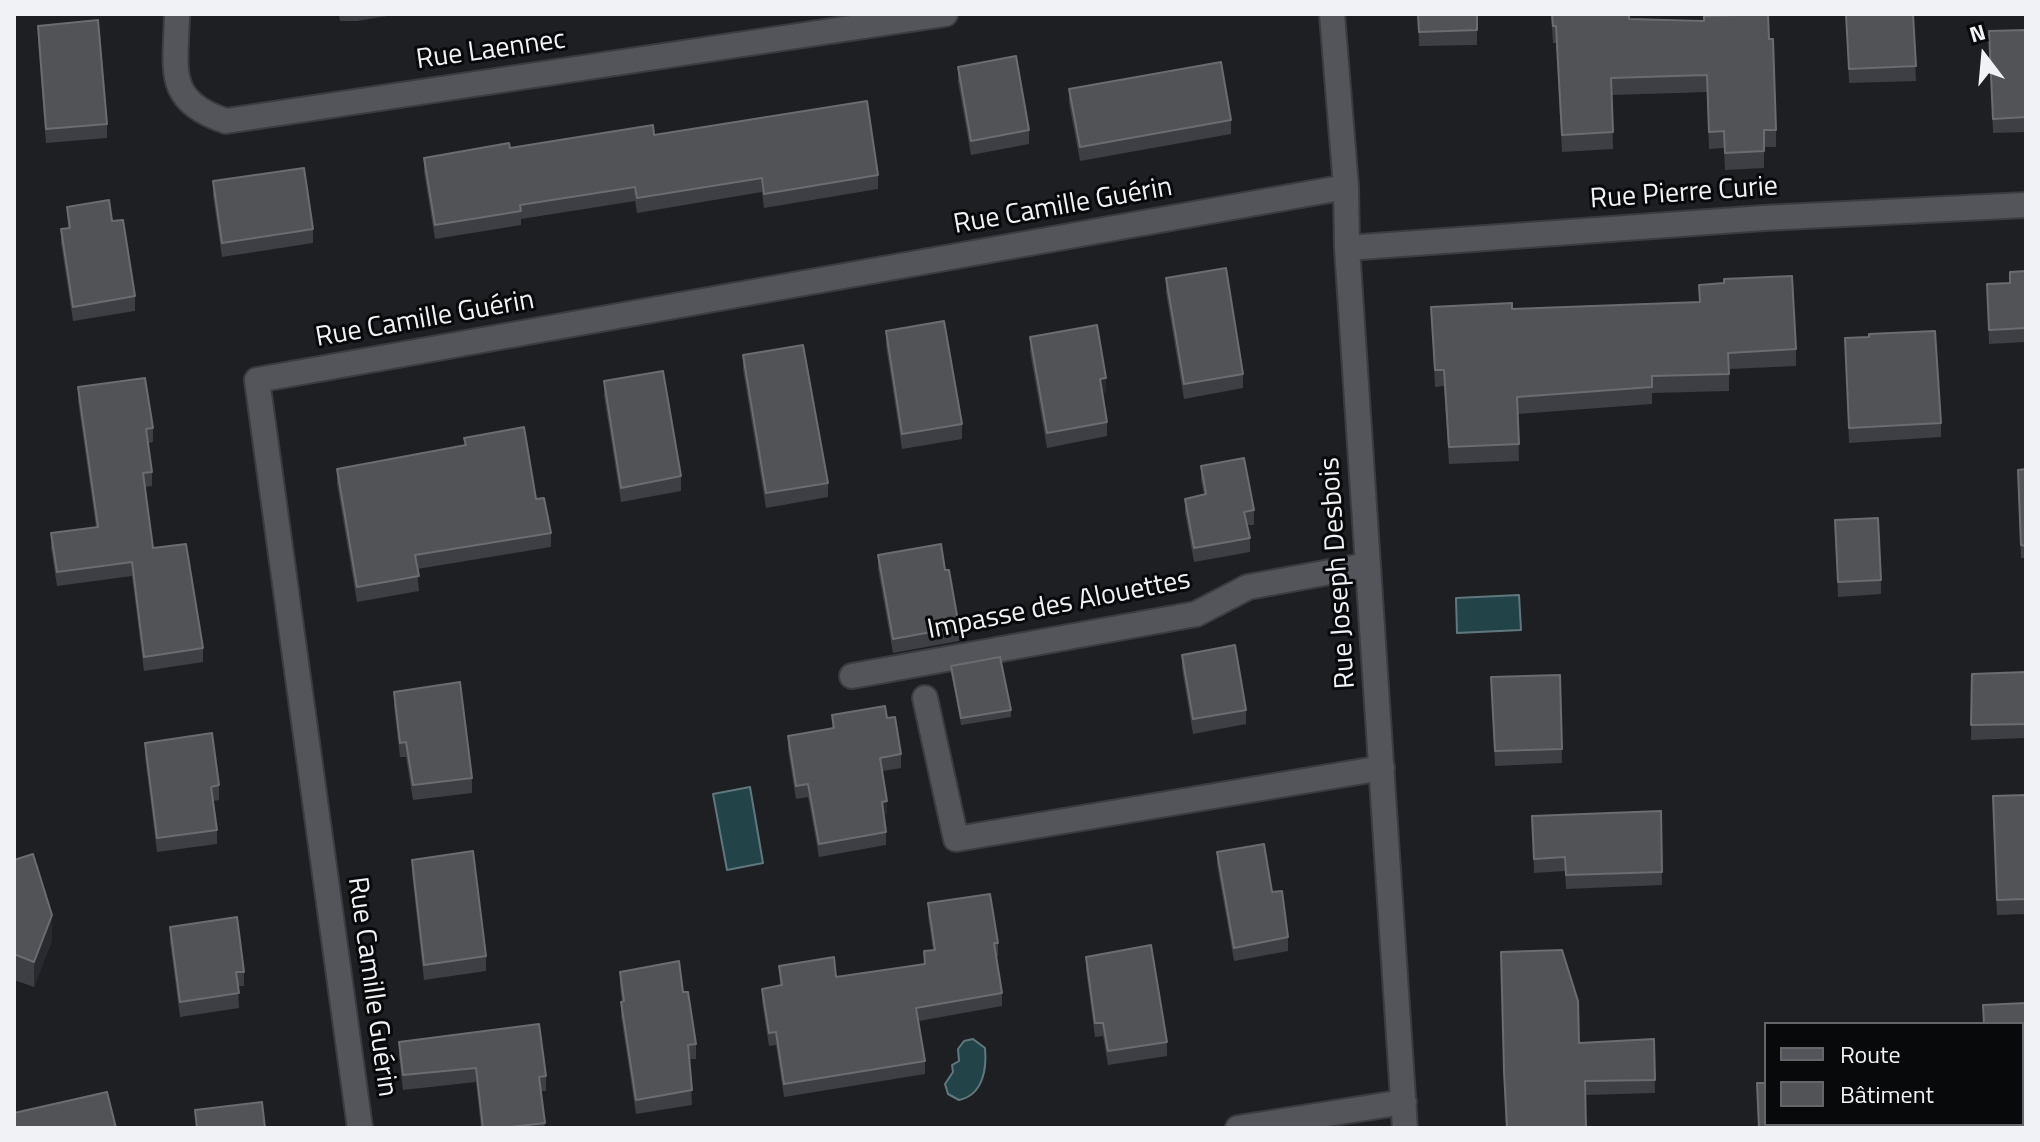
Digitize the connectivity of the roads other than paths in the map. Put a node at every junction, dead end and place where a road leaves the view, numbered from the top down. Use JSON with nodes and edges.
{"nodes":[{"id":1,"x":177,"y":14,"type":"edge"},
{"id":2,"x":945,"y":14,"type":"edge"},
{"id":3,"x":1332,"y":14,"type":"edge"},
{"id":4,"x":1346,"y":187,"type":"junction"},
{"id":5,"x":2026,"y":205,"type":"edge"},
{"id":6,"x":1347,"y":248,"type":"junction"},
{"id":7,"x":1368,"y":565,"type":"junction"},
{"id":8,"x":852,"y":676,"type":"dead end"},
{"id":9,"x":925,"y":698,"type":"dead end"},
{"id":10,"x":1382,"y":768,"type":"junction"},
{"id":11,"x":1404,"y":1102,"type":"junction"},
{"id":12,"x":360,"y":1128,"type":"edge"},
{"id":13,"x":1238,"y":1128,"type":"edge"},
{"id":14,"x":1405,"y":1128,"type":"edge"}],
"edges":[{"from":1,"to":2,"type":"street","name":"Rue Laennec"},
{"from":3,"to":4,"type":"street","name":"Rue Joseph Desbois"},
{"from":4,"to":6,"type":"street","name":"Rue Joseph Desbois"},
{"from":4,"to":12,"type":"street","name":"Rue Camille Guérin"},
{"from":5,"to":6,"type":"street","name":"Rue Pierre Curie"},
{"from":6,"to":7,"type":"street","name":"Rue Joseph Desbois"},
{"from":7,"to":8,"type":"street","name":"Impasse des Alouettes"},
{"from":7,"to":10,"type":"street","name":"Rue Joseph Desbois"},
{"from":9,"to":10,"type":"street"},
{"from":10,"to":11,"type":"street","name":"Rue Joseph Desbois"},
{"from":11,"to":13,"type":"street"},
{"from":11,"to":14,"type":"street","name":"Rue Joseph Desbois"}]}
